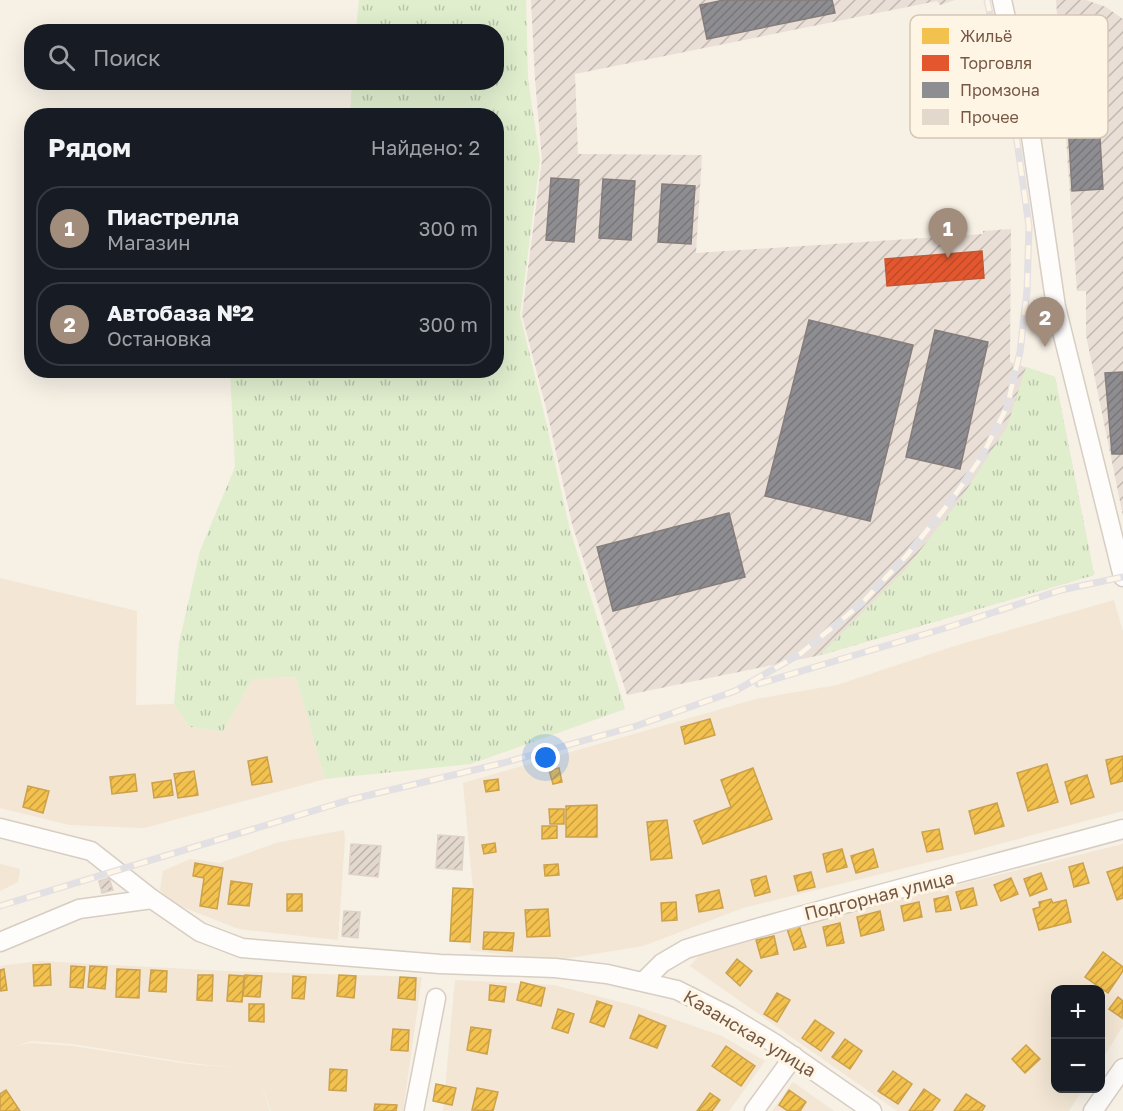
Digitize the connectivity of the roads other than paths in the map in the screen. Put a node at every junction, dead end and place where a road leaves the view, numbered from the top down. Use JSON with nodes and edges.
{"nodes":[{"id":1,"x":1002,"y":0,"type":"edge"},
{"id":2,"x":1005,"y":15,"type":"edge"},
{"id":3,"x":1031,"y":138,"type":"edge"},
{"id":4,"x":1123,"y":577,"type":"edge"},
{"id":5,"x":0,"y":828,"type":"edge"},
{"id":6,"x":1123,"y":829,"type":"edge"},
{"id":7,"x":152,"y":899,"type":"junction"},
{"id":8,"x":0,"y":942,"type":"edge"},
{"id":9,"x":644,"y":981,"type":"junction"},
{"id":10,"x":436,"y":998,"type":"dead end"},
{"id":11,"x":794,"y":1056,"type":"junction"},
{"id":12,"x":1123,"y":1068,"type":"edge"},
{"id":13,"x":414,"y":1111,"type":"edge"},
{"id":14,"x":754,"y":1111,"type":"edge"},
{"id":15,"x":872,"y":1111,"type":"edge"},
{"id":16,"x":1093,"y":1111,"type":"edge"}],
"edges":[{"from":1,"to":2,"type":"street"},
{"from":3,"to":4,"type":"street"},
{"from":5,"to":7,"type":"street","name":"Казанская улица"},
{"from":6,"to":9,"type":"street","name":"Подгорная улица"},
{"from":7,"to":8,"type":"street"},
{"from":7,"to":9,"type":"street","name":"Казанская улица"},
{"from":9,"to":11,"type":"street","name":"Казанская улица"},
{"from":10,"to":13,"type":"street"},
{"from":11,"to":14,"type":"street"},
{"from":11,"to":15,"type":"street","name":"Казанская улица"},
{"from":12,"to":16,"type":"street"}]}
